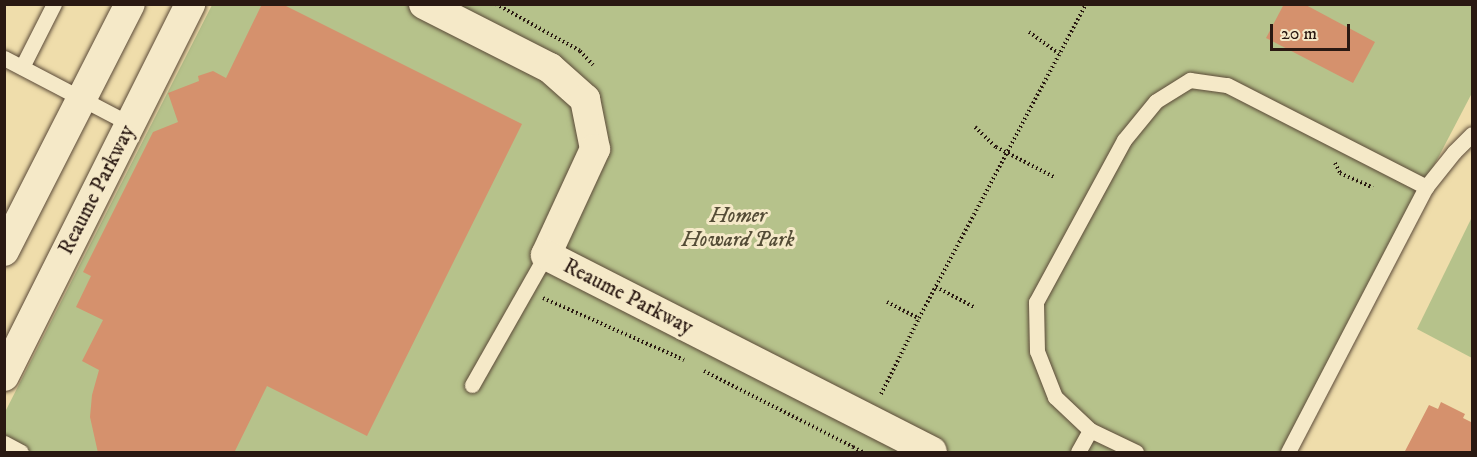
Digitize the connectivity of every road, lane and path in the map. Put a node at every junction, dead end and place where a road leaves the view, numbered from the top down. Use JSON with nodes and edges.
{"nodes":[{"id":1,"x":54,"y":4,"type":"edge"},
{"id":2,"x":130,"y":4,"type":"edge"},
{"id":3,"x":190,"y":4,"type":"edge"},
{"id":4,"x":1086,"y":4,"type":"edge"},
{"id":5,"x":432,"y":6,"type":"edge"},
{"id":6,"x":1029,"y":32,"type":"dead end"},
{"id":7,"x":1059,"y":54,"type":"junction"},
{"id":8,"x":4,"y":58,"type":"edge"},
{"id":9,"x":22,"y":67,"type":"junction"},
{"id":10,"x":83,"y":100,"type":"junction"},
{"id":11,"x":130,"y":124,"type":"junction"},
{"id":12,"x":975,"y":128,"type":"dead end"},
{"id":13,"x":1473,"y":134,"type":"edge"},
{"id":14,"x":1007,"y":153,"type":"junction"},
{"id":15,"x":1054,"y":177,"type":"dead end"},
{"id":16,"x":1426,"y":188,"type":"junction"},
{"id":17,"x":4,"y":251,"type":"edge"},
{"id":18,"x":546,"y":255,"type":"junction"},
{"id":19,"x":936,"y":287,"type":"junction"},
{"id":20,"x":536,"y":294,"type":"dead end"},
{"id":21,"x":887,"y":302,"type":"dead end"},
{"id":22,"x":974,"y":308,"type":"dead end"},
{"id":23,"x":919,"y":318,"type":"junction"},
{"id":24,"x":4,"y":376,"type":"edge"},
{"id":25,"x":472,"y":385,"type":"dead end"},
{"id":26,"x":877,"y":402,"type":"dead end"},
{"id":27,"x":1090,"y":430,"type":"junction"},
{"id":28,"x":860,"y":434,"type":"dead end"},
{"id":29,"x":4,"y":443,"type":"edge"},
{"id":30,"x":853,"y":447,"type":"junction"},
{"id":31,"x":21,"y":453,"type":"edge"},
{"id":32,"x":863,"y":453,"type":"edge"},
{"id":33,"x":932,"y":453,"type":"edge"},
{"id":34,"x":1078,"y":453,"type":"edge"},
{"id":35,"x":1136,"y":453,"type":"edge"},
{"id":36,"x":1288,"y":453,"type":"edge"}],
"edges":[{"from":1,"to":9,"type":"lane"},
{"from":2,"to":10,"type":"street"},
{"from":3,"to":11,"type":"street","name":"Reaume Parkway"},
{"from":4,"to":7,"type":"path"},
{"from":5,"to":18,"type":"street","name":"Reaume Parkway"},
{"from":6,"to":7,"type":"path"},
{"from":7,"to":14,"type":"path"},
{"from":8,"to":9,"type":"lane"},
{"from":9,"to":10,"type":"lane"},
{"from":10,"to":11,"type":"lane"},
{"from":10,"to":17,"type":"street"},
{"from":11,"to":24,"type":"street","name":"Reaume Parkway"},
{"from":12,"to":14,"type":"path"},
{"from":13,"to":16,"type":"lane"},
{"from":14,"to":15,"type":"path"},
{"from":14,"to":19,"type":"path"},
{"from":16,"to":27,"type":"lane"},
{"from":16,"to":36,"type":"lane"},
{"from":18,"to":25,"type":"lane"},
{"from":18,"to":33,"type":"street","name":"Reaume Parkway"},
{"from":19,"to":22,"type":"path"},
{"from":19,"to":23,"type":"path"},
{"from":20,"to":30,"type":"path"},
{"from":21,"to":23,"type":"path"},
{"from":23,"to":26,"type":"path"},
{"from":27,"to":34,"type":"lane"},
{"from":27,"to":35,"type":"lane"},
{"from":28,"to":30,"type":"path"},
{"from":29,"to":31,"type":"lane"},
{"from":30,"to":32,"type":"path"}]}
